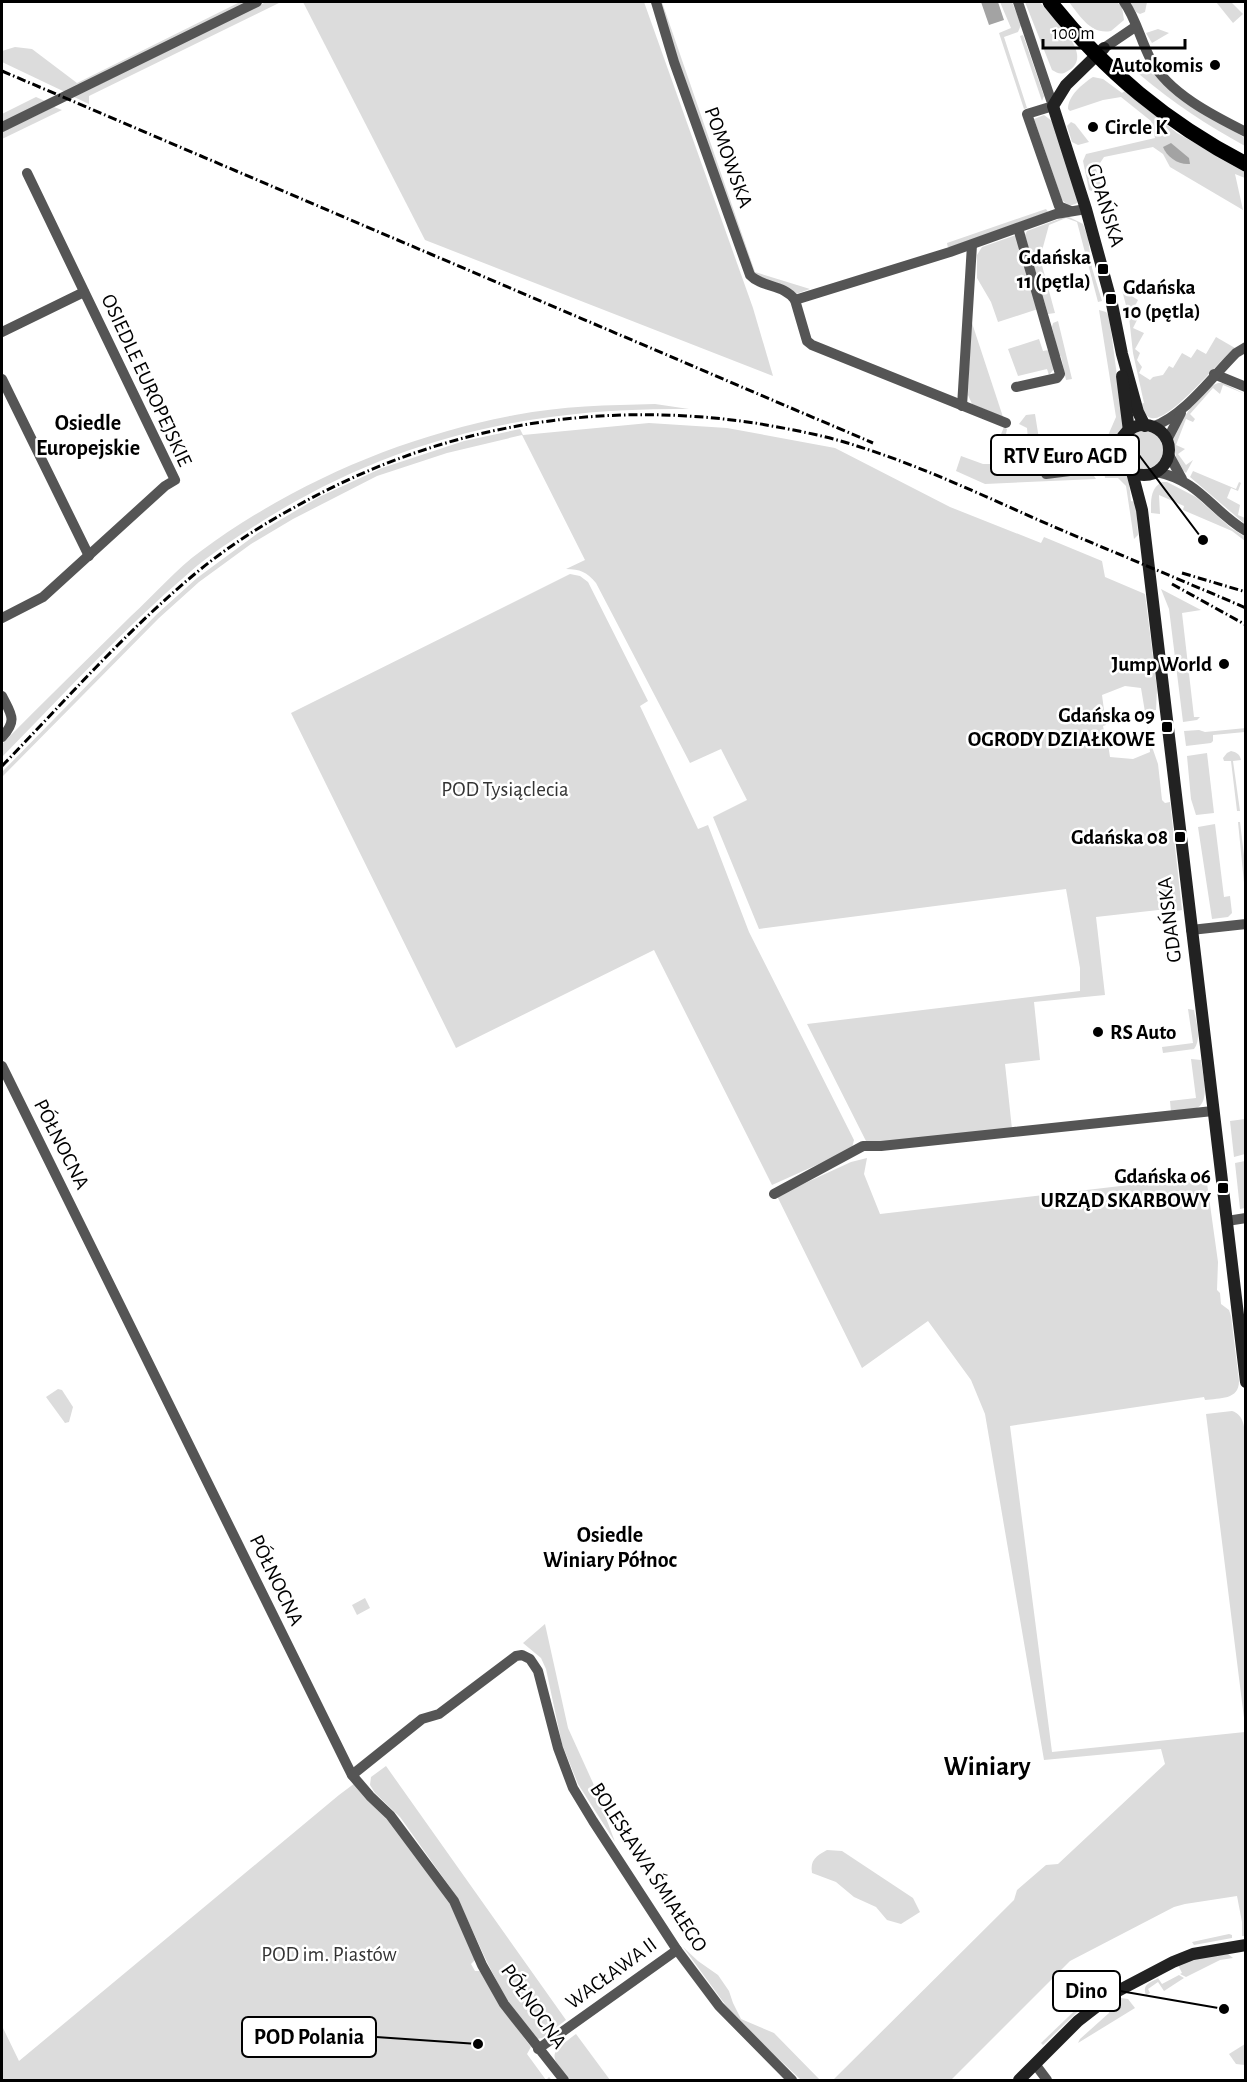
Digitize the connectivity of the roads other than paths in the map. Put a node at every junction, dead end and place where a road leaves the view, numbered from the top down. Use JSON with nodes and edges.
{"nodes":[{"id":1,"x":257,"y":2,"type":"edge"},
{"id":2,"x":656,"y":2,"type":"edge"},
{"id":3,"x":1018,"y":2,"type":"edge"},
{"id":4,"x":1050,"y":2,"type":"edge"},
{"id":5,"x":1063,"y":2,"type":"edge"},
{"id":6,"x":1124,"y":2,"type":"edge"},
{"id":7,"x":1136,"y":27,"type":"junction"},
{"id":8,"x":1100,"y":52,"type":"junction"},
{"id":9,"x":1053,"y":106,"type":"junction"},
{"id":10,"x":2,"y":127,"type":"edge"},
{"id":11,"x":1245,"y":132,"type":"edge"},
{"id":12,"x":1245,"y":154,"type":"edge"},
{"id":13,"x":1245,"y":164,"type":"edge"},
{"id":14,"x":27,"y":172,"type":"dead end"},
{"id":15,"x":1086,"y":209,"type":"junction"},
{"id":16,"x":1071,"y":211,"type":"junction"},
{"id":17,"x":1018,"y":228,"type":"junction"},
{"id":18,"x":972,"y":245,"type":"junction"},
{"id":19,"x":84,"y":292,"type":"junction"},
{"id":20,"x":795,"y":300,"type":"junction"},
{"id":21,"x":2,"y":332,"type":"edge"},
{"id":22,"x":1245,"y":347,"type":"edge"},
{"id":23,"x":1122,"y":354,"type":"junction"},
{"id":24,"x":1214,"y":374,"type":"junction"},
{"id":25,"x":2,"y":379,"type":"edge"},
{"id":26,"x":1016,"y":387,"type":"dead end"},
{"id":27,"x":1245,"y":387,"type":"edge"},
{"id":28,"x":1188,"y":403,"type":"junction"},
{"id":29,"x":962,"y":406,"type":"junction"},
{"id":30,"x":1006,"y":423,"type":"dead end"},
{"id":31,"x":1148,"y":426,"type":"junction"},
{"id":32,"x":1130,"y":431,"type":"junction"},
{"id":33,"x":1167,"y":440,"type":"junction"},
{"id":34,"x":1120,"y":451,"type":"junction"},
{"id":35,"x":1169,"y":455,"type":"junction"},
{"id":36,"x":1091,"y":469,"type":"junction"},
{"id":37,"x":1129,"y":470,"type":"junction"},
{"id":38,"x":1155,"y":473,"type":"junction"},
{"id":39,"x":1046,"y":474,"type":"dead end"},
{"id":40,"x":1182,"y":479,"type":"junction"},
{"id":41,"x":1142,"y":510,"type":"junction"},
{"id":42,"x":1245,"y":531,"type":"edge"},
{"id":43,"x":88,"y":556,"type":"junction"},
{"id":44,"x":2,"y":618,"type":"edge"},
{"id":45,"x":2,"y":696,"type":"edge"},
{"id":46,"x":2,"y":737,"type":"edge"},
{"id":47,"x":1245,"y":924,"type":"edge"},
{"id":48,"x":1191,"y":930,"type":"junction"},
{"id":49,"x":2,"y":1066,"type":"edge"},
{"id":50,"x":1213,"y":1111,"type":"junction"},
{"id":51,"x":774,"y":1194,"type":"dead end"},
{"id":52,"x":1245,"y":1218,"type":"edge"},
{"id":53,"x":1227,"y":1221,"type":"junction"},
{"id":54,"x":1245,"y":1382,"type":"edge"},
{"id":55,"x":352,"y":1775,"type":"junction"},
{"id":56,"x":1243,"y":1946,"type":"edge"},
{"id":57,"x":677,"y":1950,"type":"junction"},
{"id":58,"x":538,"y":2049,"type":"junction"},
{"id":59,"x":1035,"y":2064,"type":"junction"},
{"id":60,"x":564,"y":2080,"type":"edge"},
{"id":61,"x":792,"y":2080,"type":"edge"},
{"id":62,"x":1019,"y":2080,"type":"edge"},
{"id":63,"x":1047,"y":2080,"type":"edge"}],
"edges":[{"from":1,"to":10,"type":"street"},
{"from":2,"to":20,"type":"street","name":"POMOWSKA"},
{"from":3,"to":9,"type":"street","name":"GDAŃSKA"},
{"from":4,"to":8,"type":"main road"},
{"from":5,"to":8,"type":"main road"},
{"from":6,"to":7,"type":"street"},
{"from":7,"to":8,"type":"street"},
{"from":7,"to":11,"type":"street"},
{"from":8,"to":9,"type":"street"},
{"from":8,"to":12,"type":"main road"},
{"from":8,"to":13,"type":"main road"},
{"from":9,"to":15,"type":"street","name":"GDAŃSKA"},
{"from":9,"to":16,"type":"street"},
{"from":14,"to":19,"type":"street","name":"OSIEDLE EUROPEJSKIE"},
{"from":15,"to":16,"type":"street"},
{"from":15,"to":23,"type":"street","name":"GDAŃSKA"},
{"from":16,"to":17,"type":"street"},
{"from":17,"to":18,"type":"street"},
{"from":17,"to":26,"type":"street"},
{"from":18,"to":20,"type":"street"},
{"from":18,"to":29,"type":"street"},
{"from":19,"to":21,"type":"street","name":"OSIEDLE EUROPEJSKIE"},
{"from":19,"to":43,"type":"street","name":"OSIEDLE EUROPEJSKIE"},
{"from":20,"to":29,"type":"street"},
{"from":22,"to":24,"type":"street"},
{"from":23,"to":31,"type":"street","name":"GDAŃSKA"},
{"from":23,"to":32,"type":"street","name":"GDAŃSKA"},
{"from":24,"to":27,"type":"street"},
{"from":24,"to":28,"type":"street"},
{"from":25,"to":43,"type":"street"},
{"from":28,"to":31,"type":"street"},
{"from":28,"to":33,"type":"street"},
{"from":29,"to":30,"type":"street"},
{"from":31,"to":32,"type":"street"},
{"from":31,"to":33,"type":"street"},
{"from":32,"to":34,"type":"street"},
{"from":33,"to":35,"type":"street"},
{"from":34,"to":36,"type":"street"},
{"from":34,"to":37,"type":"street"},
{"from":35,"to":38,"type":"street"},
{"from":35,"to":40,"type":"street"},
{"from":36,"to":37,"type":"street"},
{"from":36,"to":39,"type":"street"},
{"from":37,"to":38,"type":"street"},
{"from":37,"to":41,"type":"street","name":"GDAŃSKA"},
{"from":38,"to":40,"type":"street"},
{"from":38,"to":41,"type":"street","name":"GDAŃSKA"},
{"from":40,"to":42,"type":"street"},
{"from":41,"to":48,"type":"street","name":"GDAŃSKA"},
{"from":43,"to":44,"type":"street","name":"OSIEDLE EUROPEJSKIE"},
{"from":45,"to":46,"type":"street"},
{"from":47,"to":48,"type":"street"},
{"from":48,"to":50,"type":"street","name":"GDAŃSKA"},
{"from":49,"to":55,"type":"street","name":"PÓŁNOCNA"},
{"from":50,"to":51,"type":"street"},
{"from":50,"to":53,"type":"street","name":"GDAŃSKA"},
{"from":52,"to":53,"type":"street"},
{"from":53,"to":54,"type":"street","name":"GDAŃSKA"},
{"from":55,"to":57,"type":"street","name":"BOLESŁAWA ŚMIAŁEGO"},
{"from":55,"to":58,"type":"street","name":"PÓŁNOCNA"},
{"from":56,"to":59,"type":"street"},
{"from":57,"to":58,"type":"street","name":"WACŁAWA II"},
{"from":57,"to":61,"type":"street","name":"BOLESŁAWA ŚMIAŁEGO"},
{"from":58,"to":60,"type":"street","name":"PÓŁNOCNA"},
{"from":59,"to":62,"type":"street"},
{"from":59,"to":63,"type":"street"}]}
